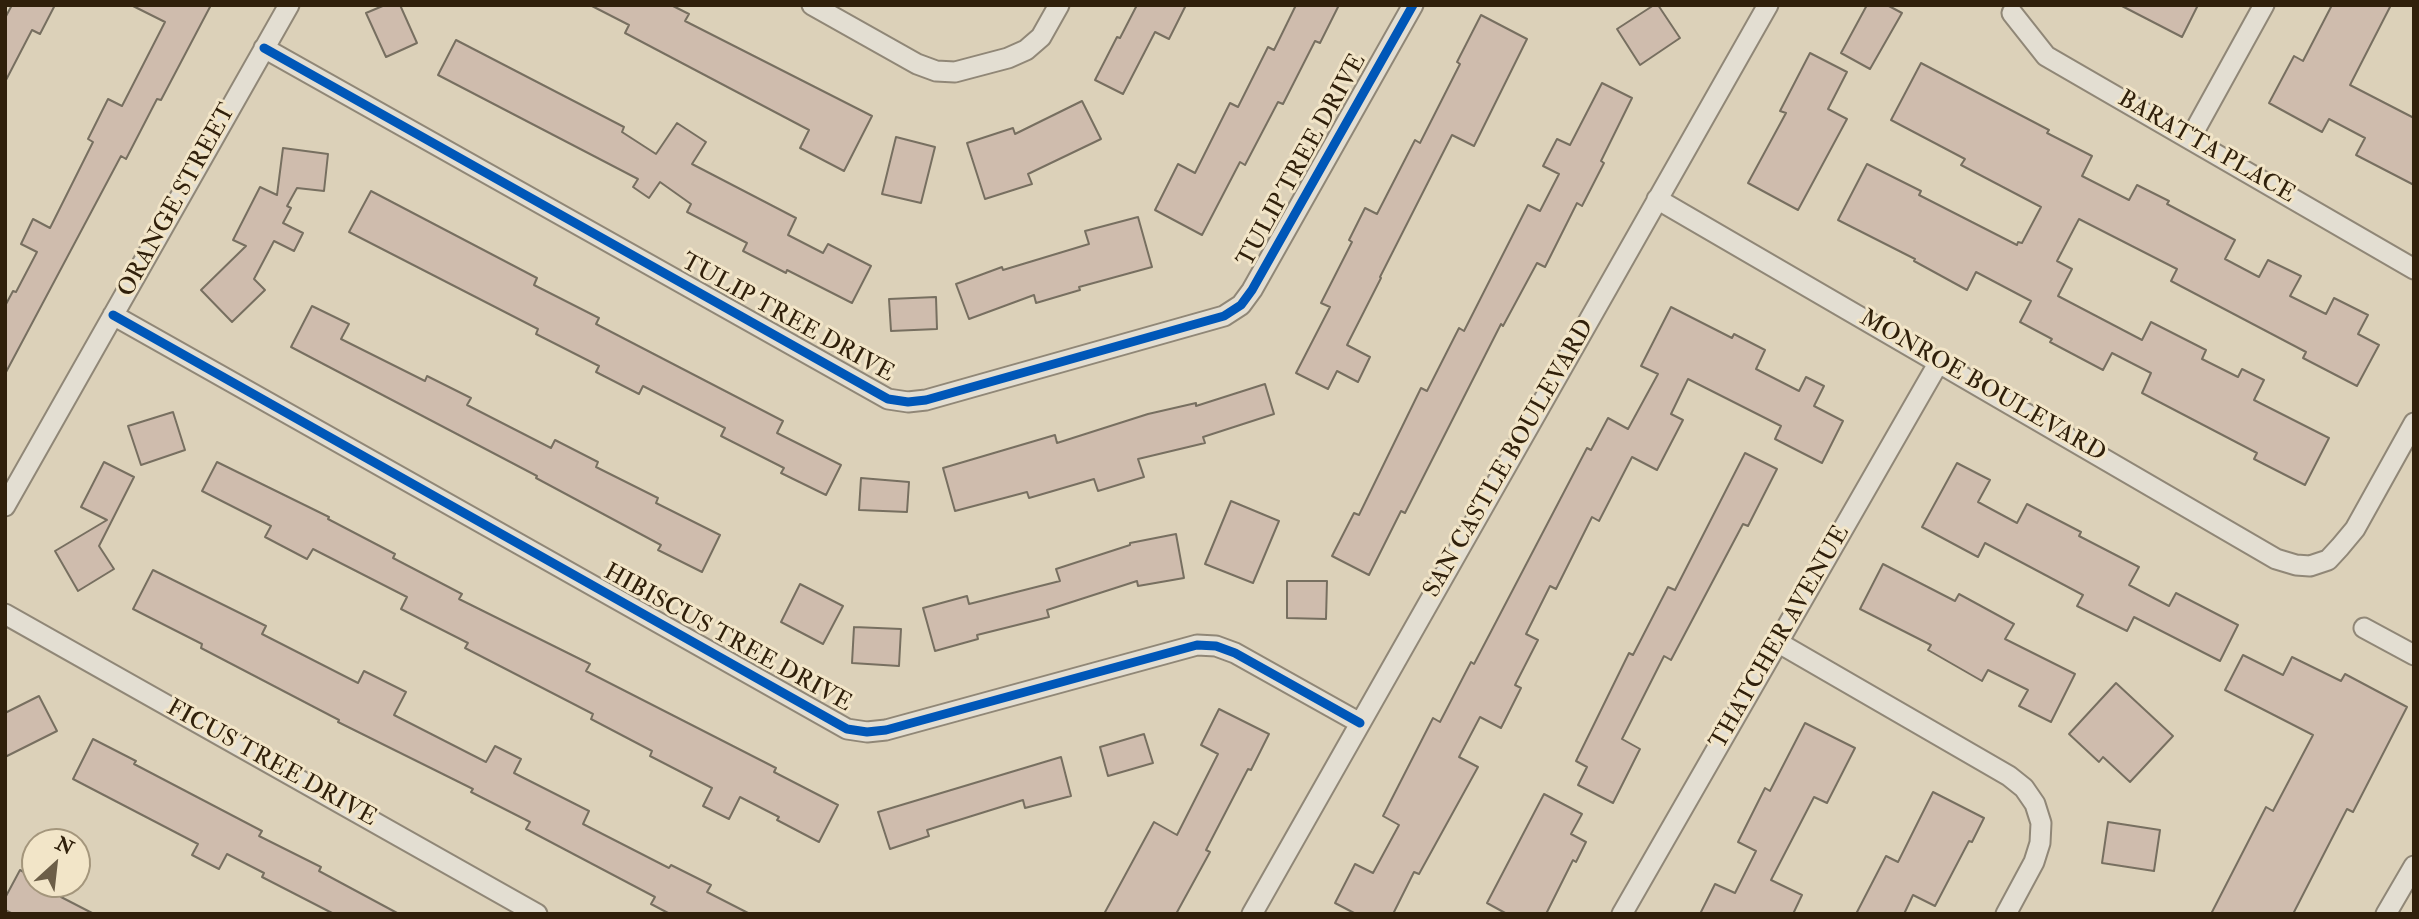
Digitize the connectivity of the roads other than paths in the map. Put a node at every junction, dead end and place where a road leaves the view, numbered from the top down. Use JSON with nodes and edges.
{"nodes":[{"id":1,"x":289,"y":5,"type":"edge"},
{"id":2,"x":812,"y":5,"type":"edge"},
{"id":3,"x":1059,"y":5,"type":"edge"},
{"id":4,"x":1413,"y":5,"type":"edge"},
{"id":5,"x":1768,"y":5,"type":"edge"},
{"id":6,"x":2264,"y":5,"type":"edge"},
{"id":7,"x":2012,"y":13,"type":"dead end"},
{"id":8,"x":264,"y":48,"type":"junction"},
{"id":9,"x":2190,"y":139,"type":"junction"},
{"id":10,"x":1657,"y":200,"type":"junction"},
{"id":11,"x":2414,"y":269,"type":"edge"},
{"id":12,"x":113,"y":315,"type":"junction"},
{"id":13,"x":1938,"y":362,"type":"junction"},
{"id":14,"x":2414,"y":423,"type":"edge"},
{"id":15,"x":5,"y":506,"type":"edge"},
{"id":16,"x":5,"y":614,"type":"edge"},
{"id":17,"x":2364,"y":628,"type":"dead end"},
{"id":18,"x":1779,"y":643,"type":"junction"},
{"id":19,"x":2414,"y":655,"type":"edge"},
{"id":20,"x":1360,"y":723,"type":"junction"},
{"id":21,"x":2414,"y":866,"type":"edge"},
{"id":22,"x":537,"y":914,"type":"edge"},
{"id":23,"x":1252,"y":914,"type":"edge"},
{"id":24,"x":1622,"y":914,"type":"edge"},
{"id":25,"x":2006,"y":914,"type":"edge"},
{"id":26,"x":2386,"y":914,"type":"edge"}],
"edges":[{"from":1,"to":8,"type":"street","name":"ORANGE STREET"},
{"from":2,"to":3,"type":"street"},
{"from":4,"to":8,"type":"street","name":"TULIP TREE DRIVE"},
{"from":5,"to":10,"type":"street","name":"SAN CASTLE BOULEVARD"},
{"from":6,"to":9,"type":"street"},
{"from":7,"to":9,"type":"street","name":"BARATTA PLACE"},
{"from":8,"to":12,"type":"street","name":"ORANGE STREET"},
{"from":9,"to":11,"type":"street","name":"BARATTA PLACE"},
{"from":10,"to":13,"type":"street","name":"MONROE BOULEVARD"},
{"from":10,"to":20,"type":"street","name":"SAN CASTLE BOULEVARD"},
{"from":12,"to":15,"type":"street","name":"ORANGE STREET"},
{"from":12,"to":20,"type":"street","name":"HIBISCUS TREE DRIVE"},
{"from":13,"to":14,"type":"street","name":"MONROE BOULEVARD"},
{"from":13,"to":18,"type":"street","name":"THATCHER AVENUE"},
{"from":16,"to":22,"type":"street","name":"FICUS TREE DRIVE"},
{"from":17,"to":19,"type":"street"},
{"from":18,"to":24,"type":"street","name":"THATCHER AVENUE"},
{"from":18,"to":25,"type":"street"},
{"from":20,"to":23,"type":"street","name":"SAN CASTLE BOULEVARD"},
{"from":21,"to":26,"type":"street"}]}
